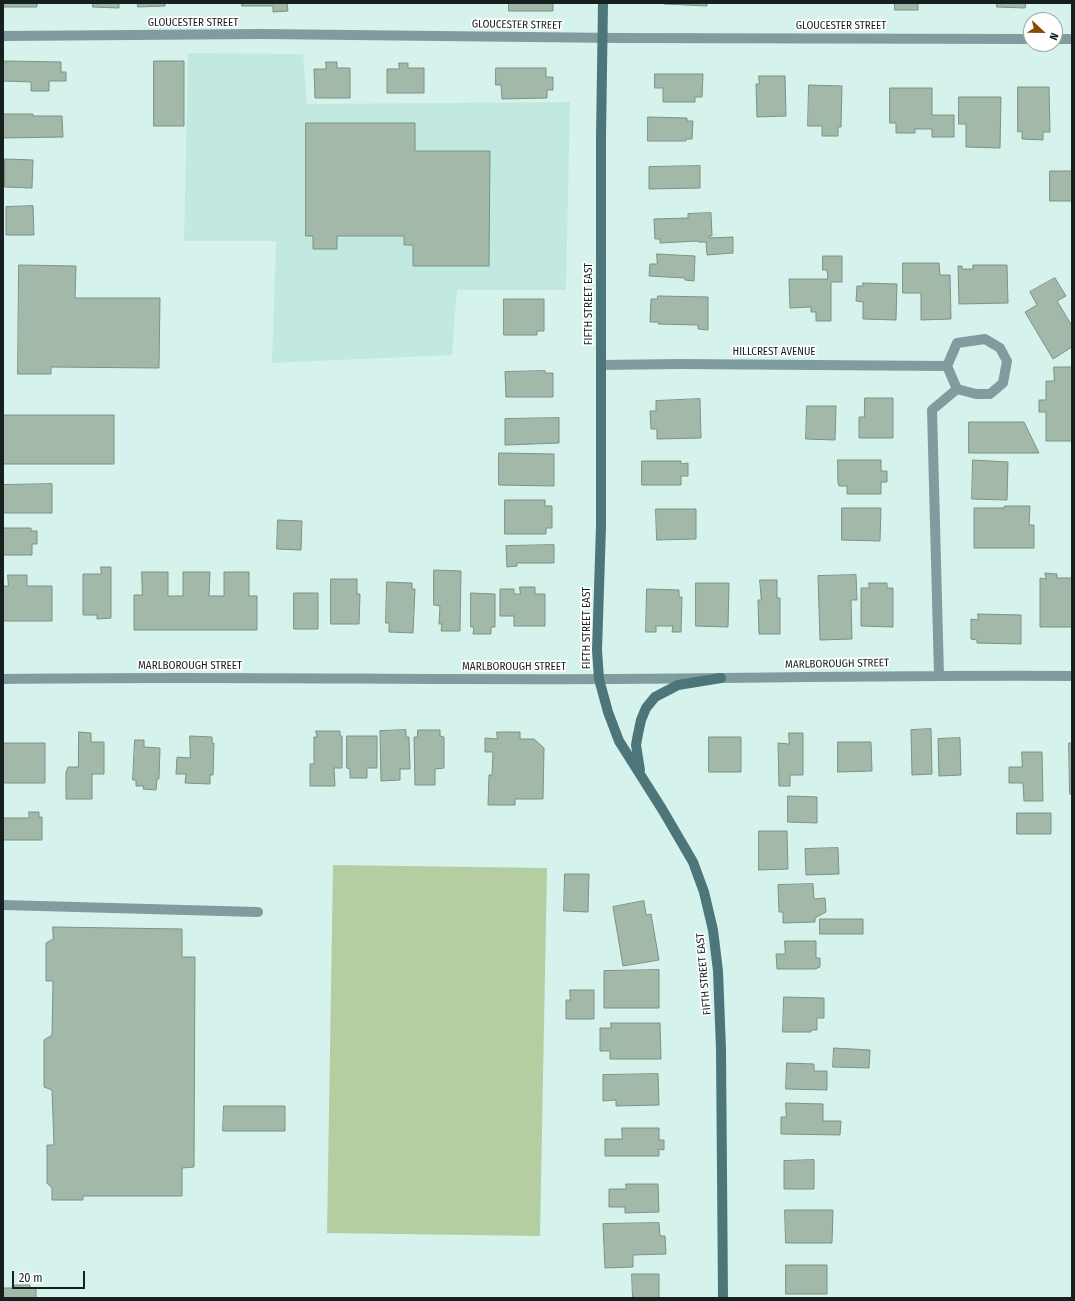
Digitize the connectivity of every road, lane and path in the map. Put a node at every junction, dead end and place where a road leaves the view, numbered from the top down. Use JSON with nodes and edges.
{"nodes":[{"id":1,"x":603,"y":3,"type":"edge"},
{"id":2,"x":3,"y":36,"type":"edge"},
{"id":3,"x":602,"y":38,"type":"junction"},
{"id":4,"x":1023,"y":38,"type":"edge"},
{"id":5,"x":601,"y":365,"type":"junction"},
{"id":6,"x":947,"y":366,"type":"junction"},
{"id":7,"x":957,"y":389,"type":"junction"},
{"id":8,"x":939,"y":675,"type":"junction"},
{"id":9,"x":1072,"y":676,"type":"edge"},
{"id":10,"x":721,"y":678,"type":"junction"},
{"id":11,"x":3,"y":679,"type":"edge"},
{"id":12,"x":599,"y":679,"type":"junction"},
{"id":13,"x":640,"y":774,"type":"junction"},
{"id":14,"x":3,"y":905,"type":"edge"},
{"id":15,"x":258,"y":912,"type":"dead end"},
{"id":16,"x":723,"y":1298,"type":"edge"}],
"edges":[{"from":1,"to":3,"type":"street","name":"FIFTH STREET EAST"},
{"from":2,"to":3,"type":"street","name":"GLOUCESTER STREET"},
{"from":3,"to":4,"type":"street","name":"GLOUCESTER STREET"},
{"from":3,"to":5,"type":"street","name":"FIFTH STREET EAST"},
{"from":5,"to":6,"type":"street","name":"HILLCREST AVENUE"},
{"from":5,"to":12,"type":"street","name":"FIFTH STREET EAST"},
{"from":6,"to":7,"type":"street"},
{"from":6,"to":7,"type":"street"},
{"from":7,"to":8,"type":"street"},
{"from":8,"to":9,"type":"street","name":"MARLBOROUGH STREET"},
{"from":8,"to":10,"type":"street","name":"MARLBOROUGH STREET"},
{"from":10,"to":12,"type":"street","name":"MARLBOROUGH STREET"},
{"from":10,"to":13,"type":"street"},
{"from":11,"to":12,"type":"street","name":"MARLBOROUGH STREET"},
{"from":12,"to":13,"type":"street","name":"FIFTH STREET EAST"},
{"from":13,"to":16,"type":"street","name":"FIFTH STREET EAST"},
{"from":14,"to":15,"type":"street"}]}
